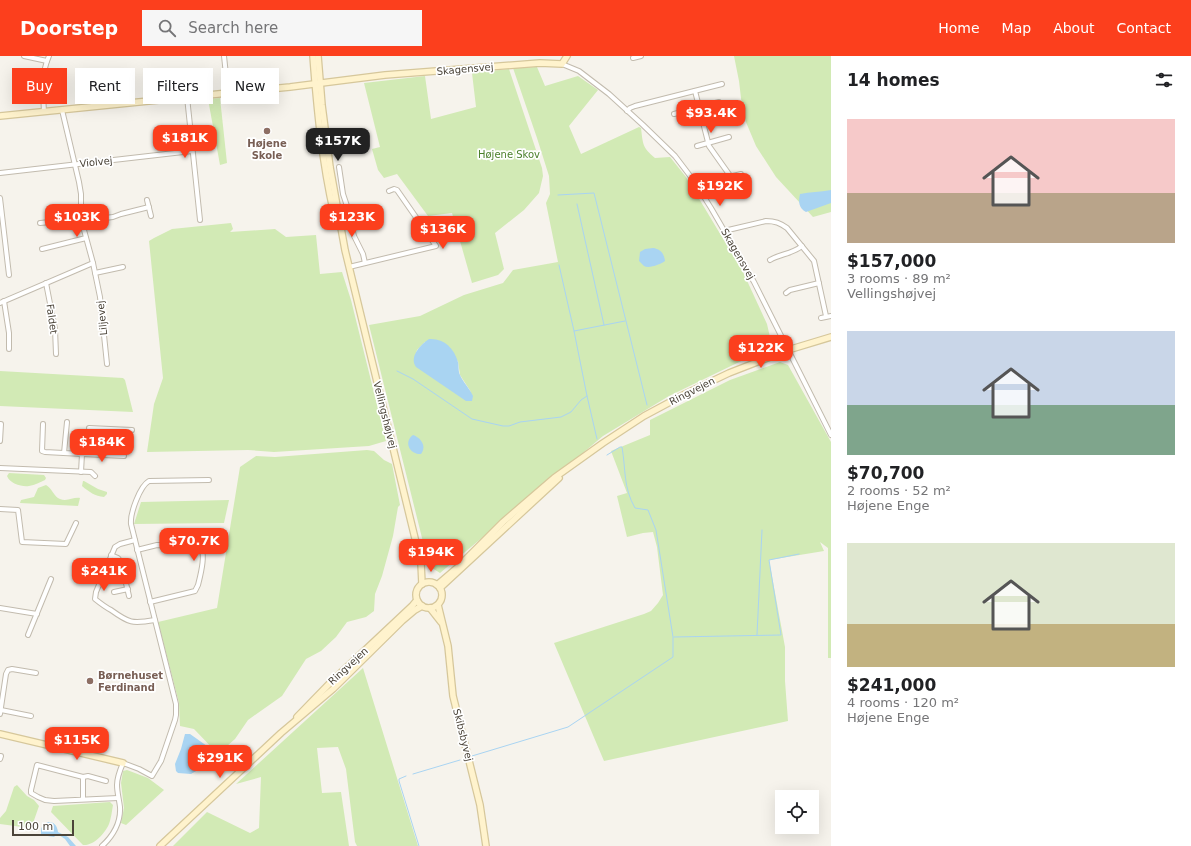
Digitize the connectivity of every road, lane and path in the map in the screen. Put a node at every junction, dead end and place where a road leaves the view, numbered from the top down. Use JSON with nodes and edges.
{"nodes":[{"id":1,"x":24,"y":56,"type":"edge"},
{"id":2,"x":49,"y":56,"type":"edge"},
{"id":3,"x":224,"y":56,"type":"edge"},
{"id":4,"x":313,"y":56,"type":"edge"},
{"id":5,"x":318,"y":56,"type":"edge"},
{"id":6,"x":567,"y":56,"type":"edge"},
{"id":7,"x":641,"y":56,"type":"edge"},
{"id":8,"x":633,"y":58,"type":"dead end"},
{"id":9,"x":47,"y":61,"type":"junction"},
{"id":10,"x":562,"y":64,"type":"junction"},
{"id":11,"x":225,"y":68,"type":"edge"},
{"id":12,"x":318,"y":84,"type":"junction"},
{"id":13,"x":722,"y":84,"type":"dead end"},
{"id":14,"x":279,"y":89,"type":"edge"},
{"id":15,"x":694,"y":90,"type":"junction"},
{"id":16,"x":143,"y":102,"type":"edge"},
{"id":17,"x":719,"y":102,"type":"dead end"},
{"id":18,"x":188,"y":104,"type":"edge"},
{"id":19,"x":699,"y":107,"type":"junction"},
{"id":20,"x":62,"y":110,"type":"junction"},
{"id":21,"x":628,"y":111,"type":"junction"},
{"id":22,"x":44,"y":112,"type":"junction"},
{"id":23,"x":674,"y":114,"type":"dead end"},
{"id":24,"x":0,"y":116,"type":"edge"},
{"id":25,"x":730,"y":137,"type":"dead end"},
{"id":26,"x":708,"y":143,"type":"junction"},
{"id":27,"x":696,"y":146,"type":"dead end"},
{"id":28,"x":192,"y":151,"type":"junction"},
{"id":29,"x":75,"y":164,"type":"junction"},
{"id":30,"x":339,"y":167,"type":"dead end"},
{"id":31,"x":0,"y":173,"type":"edge"},
{"id":32,"x":741,"y":174,"type":"dead end"},
{"id":33,"x":731,"y":177,"type":"junction"},
{"id":34,"x":721,"y":180,"type":"dead end"},
{"id":35,"x":389,"y":191,"type":"dead end"},
{"id":36,"x":0,"y":198,"type":"edge"},
{"id":37,"x":147,"y":200,"type":"dead end"},
{"id":38,"x":149,"y":208,"type":"junction"},
{"id":39,"x":151,"y":216,"type":"dead end"},
{"id":40,"x":81,"y":220,"type":"junction"},
{"id":41,"x":200,"y":220,"type":"dead end"},
{"id":42,"x":40,"y":223,"type":"dead end"},
{"id":43,"x":724,"y":231,"type":"junction"},
{"id":44,"x":86,"y":238,"type":"junction"},
{"id":45,"x":802,"y":246,"type":"junction"},
{"id":46,"x":42,"y":249,"type":"dead end"},
{"id":47,"x":770,"y":260,"type":"dead end"},
{"id":48,"x":93,"y":263,"type":"junction"},
{"id":49,"x":365,"y":263,"type":"junction"},
{"id":50,"x":124,"y":267,"type":"dead end"},
{"id":51,"x":349,"y":267,"type":"junction"},
{"id":52,"x":95,"y":273,"type":"junction"},
{"id":53,"x":9,"y":275,"type":"dead end"},
{"id":54,"x":46,"y":283,"type":"junction"},
{"id":55,"x":819,"y":283,"type":"junction"},
{"id":56,"x":786,"y":293,"type":"dead end"},
{"id":57,"x":2,"y":302,"type":"edge"},
{"id":58,"x":829,"y":316,"type":"edge"},
{"id":59,"x":820,"y":318,"type":"dead end"},
{"id":60,"x":831,"y":337,"type":"edge"},
{"id":61,"x":9,"y":349,"type":"dead end"},
{"id":62,"x":788,"y":350,"type":"junction"},
{"id":63,"x":56,"y":354,"type":"dead end"},
{"id":64,"x":106,"y":364,"type":"dead end"},
{"id":65,"x":67,"y":422,"type":"dead end"},
{"id":66,"x":0,"y":424,"type":"edge"},
{"id":67,"x":43,"y":424,"type":"dead end"},
{"id":68,"x":89,"y":428,"type":"dead end"},
{"id":69,"x":104,"y":429,"type":"junction"},
{"id":70,"x":132,"y":430,"type":"dead end"},
{"id":71,"x":831,"y":435,"type":"edge"},
{"id":72,"x":0,"y":441,"type":"edge"},
{"id":73,"x":64,"y":453,"type":"junction"},
{"id":74,"x":82,"y":454,"type":"junction"},
{"id":75,"x":103,"y":455,"type":"junction"},
{"id":76,"x":124,"y":456,"type":"dead end"},
{"id":77,"x":0,"y":468,"type":"edge"},
{"id":78,"x":81,"y":472,"type":"junction"},
{"id":79,"x":95,"y":476,"type":"dead end"},
{"id":80,"x":209,"y":480,"type":"dead end"},
{"id":81,"x":0,"y":509,"type":"edge"},
{"id":82,"x":76,"y":523,"type":"dead end"},
{"id":83,"x":135,"y":540,"type":"junction"},
{"id":84,"x":137,"y":550,"type":"junction"},
{"id":85,"x":111,"y":555,"type":"junction"},
{"id":86,"x":421,"y":563,"type":"junction"},
{"id":87,"x":51,"y":579,"type":"dead end"},
{"id":88,"x":430,"y":582,"type":"junction"},
{"id":89,"x":422,"y":584,"type":"junction"},
{"id":90,"x":438,"y":586,"type":"junction"},
{"id":91,"x":128,"y":589,"type":"junction"},
{"id":92,"x":114,"y":592,"type":"dead end"},
{"id":93,"x":129,"y":596,"type":"dead end"},
{"id":94,"x":417,"y":600,"type":"junction"},
{"id":95,"x":150,"y":602,"type":"junction"},
{"id":96,"x":438,"y":605,"type":"junction"},
{"id":97,"x":422,"y":606,"type":"junction"},
{"id":98,"x":0,"y":608,"type":"edge"},
{"id":99,"x":430,"y":608,"type":"junction"},
{"id":100,"x":37,"y":614,"type":"junction"},
{"id":101,"x":155,"y":620,"type":"junction"},
{"id":102,"x":442,"y":624,"type":"junction"},
{"id":103,"x":28,"y":635,"type":"dead end"},
{"id":104,"x":36,"y":673,"type":"dead end"},
{"id":105,"x":0,"y":712,"type":"edge"},
{"id":106,"x":31,"y":716,"type":"dead end"},
{"id":107,"x":281,"y":733,"type":"junction"},
{"id":108,"x":0,"y":734,"type":"edge"},
{"id":109,"x":0,"y":756,"type":"edge"},
{"id":110,"x":0,"y":759,"type":"edge"},
{"id":111,"x":122,"y":763,"type":"junction"},
{"id":112,"x":83,"y":777,"type":"junction"},
{"id":113,"x":106,"y":781,"type":"dead end"},
{"id":114,"x":118,"y":798,"type":"junction"},
{"id":115,"x":84,"y":799,"type":"junction"},
{"id":116,"x":102,"y":846,"type":"edge"},
{"id":117,"x":160,"y":846,"type":"edge"},
{"id":118,"x":486,"y":846,"type":"edge"}],
"edges":[{"from":1,"to":9,"type":"street"},
{"from":2,"to":9,"type":"street"},
{"from":3,"to":11,"type":"street"},
{"from":4,"to":12,"type":"street","name":"Vellingshøjvej"},
{"from":5,"to":12,"type":"street","name":"Vellingshøjvej"},
{"from":6,"to":10,"type":"street"},
{"from":7,"to":8,"type":"street"},
{"from":9,"to":22,"type":"street"},
{"from":10,"to":12,"type":"street","name":"Skagensvej"},
{"from":10,"to":21,"type":"street","name":"Skagensvej"},
{"from":12,"to":14,"type":"street","name":"Skagensvej"},
{"from":12,"to":51,"type":"street","name":"Vellingshøjvej"},
{"from":13,"to":15,"type":"street"},
{"from":15,"to":19,"type":"street"},
{"from":15,"to":21,"type":"street"},
{"from":16,"to":20,"type":"street","name":"Skagensvej"},
{"from":17,"to":19,"type":"street"},
{"from":18,"to":28,"type":"street"},
{"from":19,"to":23,"type":"street"},
{"from":19,"to":26,"type":"street"},
{"from":20,"to":22,"type":"street","name":"Skagensvej"},
{"from":20,"to":29,"type":"street","name":"Liljevej"},
{"from":21,"to":43,"type":"street","name":"Skagensvej"},
{"from":22,"to":24,"type":"street","name":"Skagensvej"},
{"from":25,"to":26,"type":"street"},
{"from":26,"to":27,"type":"street"},
{"from":26,"to":33,"type":"street"},
{"from":28,"to":29,"type":"street","name":"Violvej"},
{"from":28,"to":41,"type":"street"},
{"from":29,"to":31,"type":"street","name":"Violvej"},
{"from":29,"to":40,"type":"street","name":"Liljevej"},
{"from":30,"to":49,"type":"street"},
{"from":32,"to":33,"type":"street"},
{"from":33,"to":34,"type":"street"},
{"from":35,"to":49,"type":"street"},
{"from":36,"to":53,"type":"street"},
{"from":37,"to":38,"type":"street"},
{"from":38,"to":39,"type":"street"},
{"from":38,"to":40,"type":"street"},
{"from":40,"to":42,"type":"street"},
{"from":40,"to":44,"type":"street","name":"Liljevej"},
{"from":43,"to":45,"type":"street"},
{"from":43,"to":62,"type":"street","name":"Skagensvej"},
{"from":44,"to":46,"type":"street"},
{"from":44,"to":48,"type":"street","name":"Liljevej"},
{"from":45,"to":47,"type":"street"},
{"from":45,"to":55,"type":"street"},
{"from":48,"to":52,"type":"street","name":"Liljevej"},
{"from":48,"to":54,"type":"street"},
{"from":49,"to":51,"type":"street"},
{"from":50,"to":52,"type":"street"},
{"from":51,"to":86,"type":"street","name":"Vellingshøjvej"},
{"from":52,"to":64,"type":"street","name":"Liljevej"},
{"from":54,"to":57,"type":"street"},
{"from":54,"to":63,"type":"street","name":"Faldet"},
{"from":55,"to":56,"type":"street"},
{"from":55,"to":58,"type":"street"},
{"from":57,"to":61,"type":"street"},
{"from":58,"to":59,"type":"street"},
{"from":60,"to":62,"type":"street","name":"Ringvejen"},
{"from":62,"to":71,"type":"street","name":"Skagensvej"},
{"from":62,"to":90,"type":"street","name":"Ringvejen"},
{"from":65,"to":73,"type":"street"},
{"from":66,"to":72,"type":"street"},
{"from":67,"to":73,"type":"street"},
{"from":68,"to":69,"type":"street"},
{"from":69,"to":70,"type":"street"},
{"from":69,"to":75,"type":"street"},
{"from":73,"to":74,"type":"street"},
{"from":74,"to":75,"type":"street"},
{"from":74,"to":78,"type":"street"},
{"from":75,"to":76,"type":"street"},
{"from":77,"to":78,"type":"street"},
{"from":78,"to":79,"type":"street"},
{"from":80,"to":83,"type":"street"},
{"from":81,"to":82,"type":"street"},
{"from":83,"to":84,"type":"street"},
{"from":83,"to":85,"type":"street"},
{"from":84,"to":95,"type":"street"},
{"from":84,"to":95,"type":"street"},
{"from":85,"to":91,"type":"street"},
{"from":85,"to":101,"type":"street"},
{"from":86,"to":88,"type":"street","name":"Vellingshøjvej"},
{"from":86,"to":89,"type":"street","name":"Vellingshøjvej"},
{"from":87,"to":100,"type":"street"},
{"from":88,"to":89,"type":"street"},
{"from":88,"to":90,"type":"street"},
{"from":89,"to":94,"type":"street"},
{"from":90,"to":96,"type":"street"},
{"from":91,"to":92,"type":"street"},
{"from":91,"to":93,"type":"street"},
{"from":94,"to":97,"type":"street"},
{"from":94,"to":107,"type":"street","name":"Ringvejen"},
{"from":95,"to":101,"type":"street"},
{"from":96,"to":99,"type":"street"},
{"from":96,"to":102,"type":"street","name":"Skibsbyvej"},
{"from":97,"to":99,"type":"street"},
{"from":97,"to":107,"type":"street","name":"Ringvejen"},
{"from":98,"to":100,"type":"street"},
{"from":99,"to":102,"type":"street","name":"Skibsbyvej"},
{"from":100,"to":103,"type":"street"},
{"from":101,"to":111,"type":"street"},
{"from":102,"to":118,"type":"street","name":"Skibsbyvej"},
{"from":104,"to":105,"type":"street"},
{"from":105,"to":106,"type":"street"},
{"from":107,"to":117,"type":"street","name":"Ringvejen"},
{"from":108,"to":111,"type":"street"},
{"from":109,"to":110,"type":"street"},
{"from":111,"to":114,"type":"street"},
{"from":112,"to":113,"type":"street"},
{"from":112,"to":115,"type":"street"},
{"from":112,"to":115,"type":"street"},
{"from":114,"to":115,"type":"street"},
{"from":114,"to":116,"type":"street"}]}
